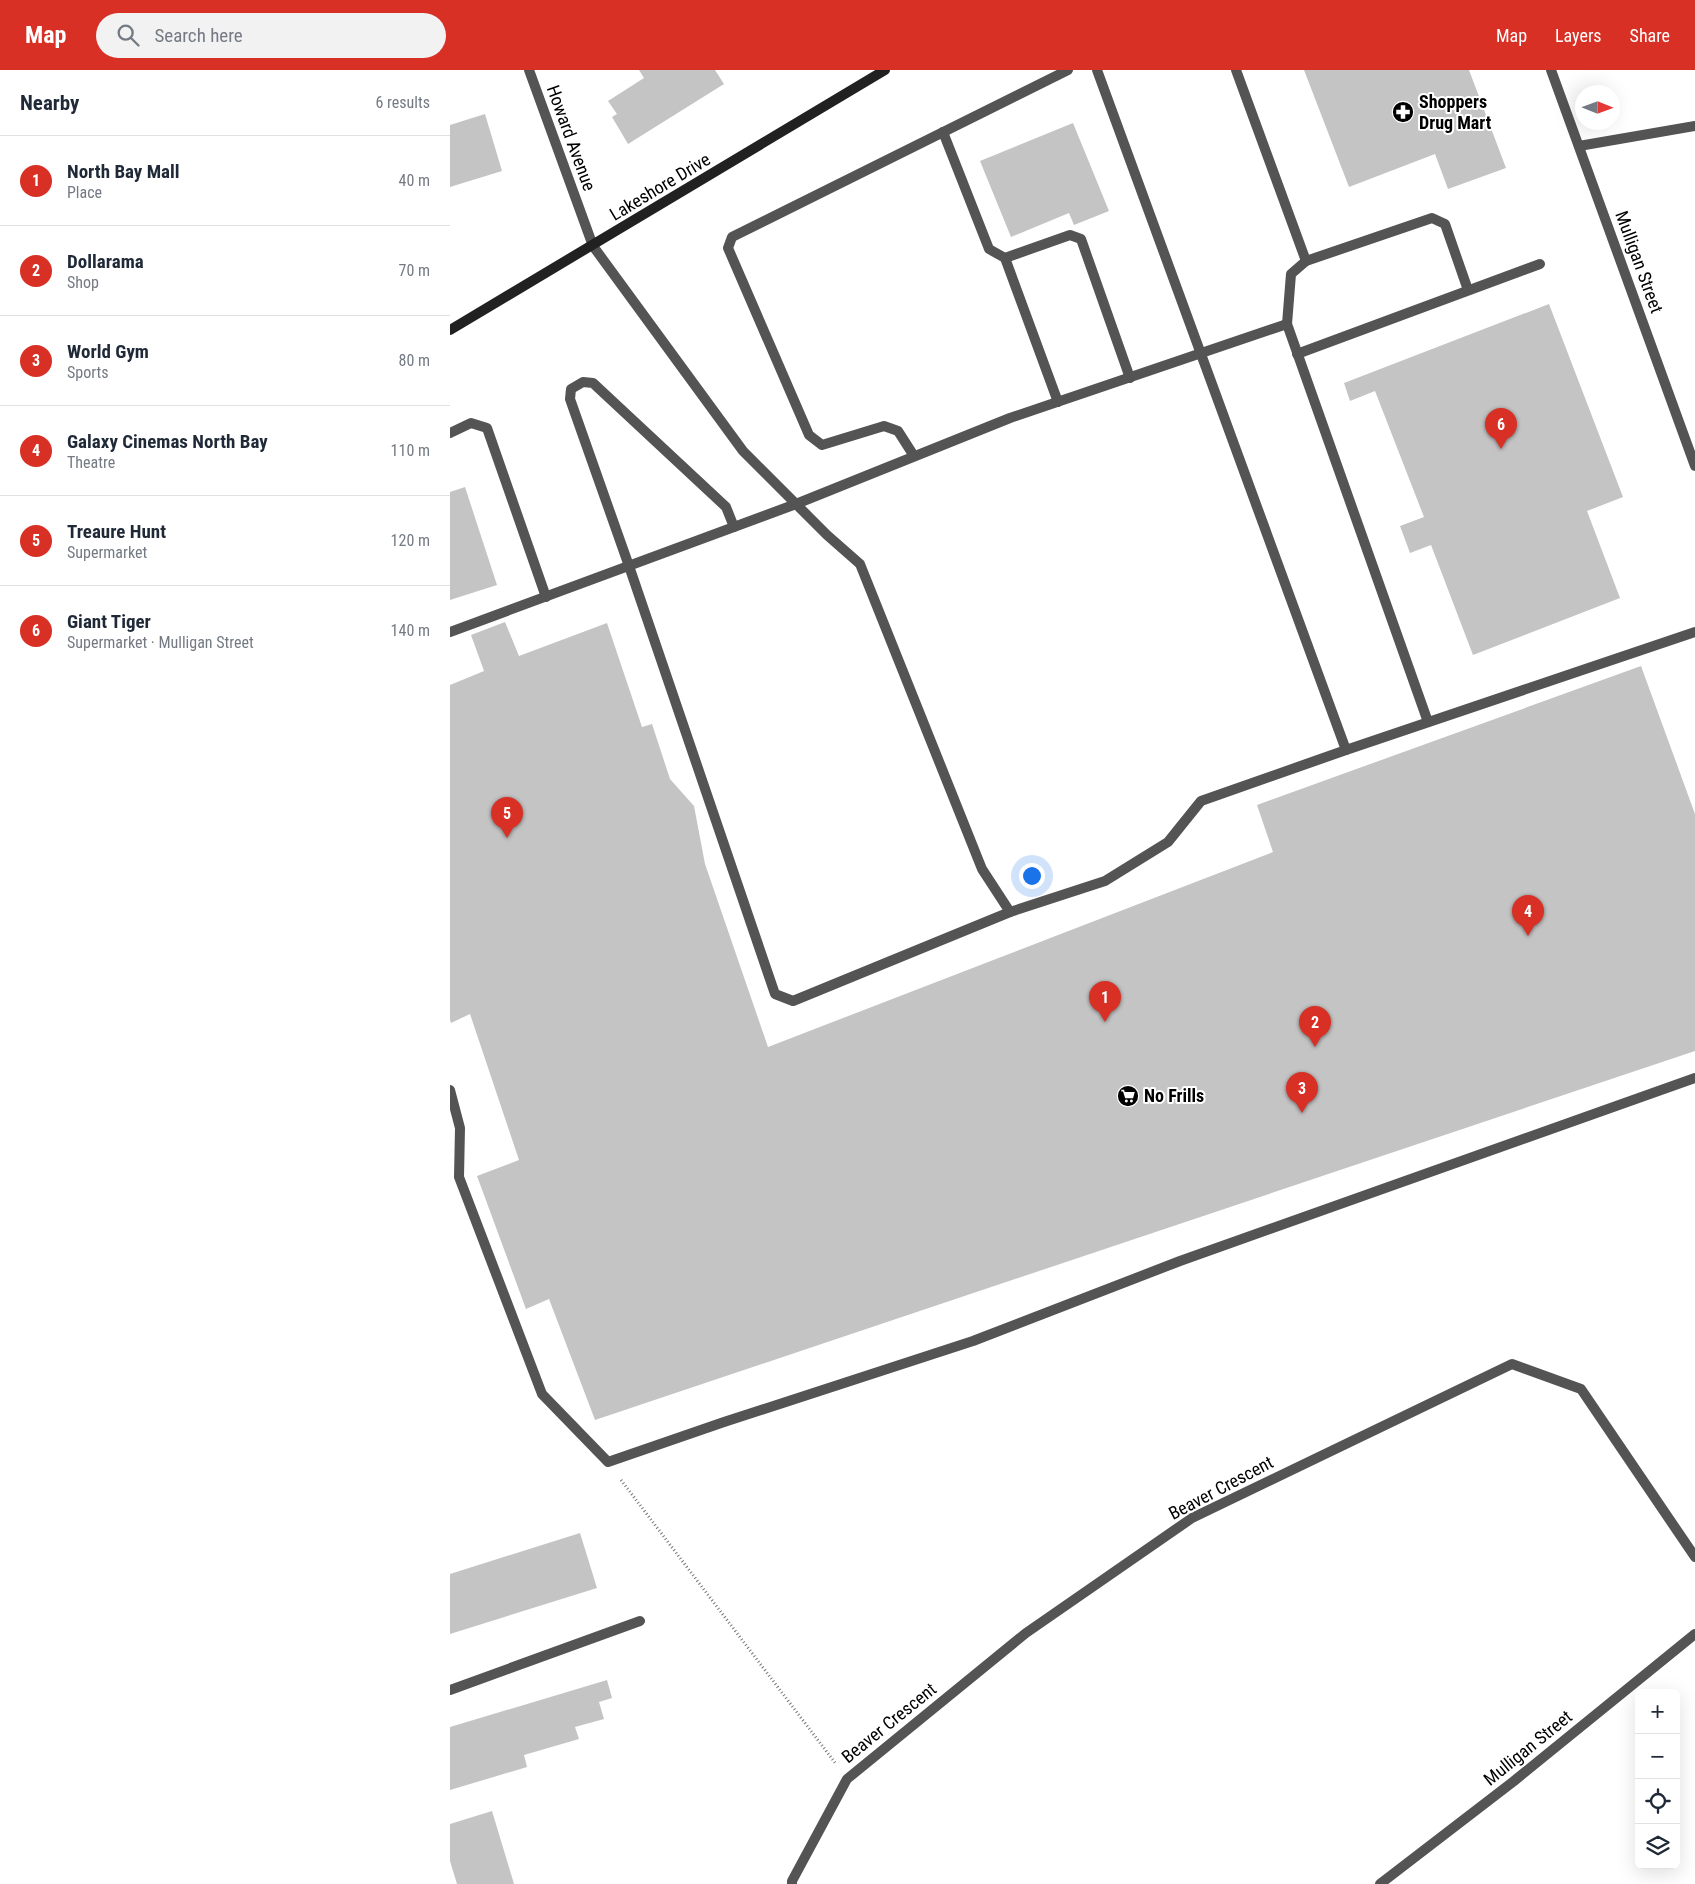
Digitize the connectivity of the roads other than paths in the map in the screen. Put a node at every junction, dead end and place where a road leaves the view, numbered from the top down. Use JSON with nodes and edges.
{"nodes":[{"id":1,"x":529,"y":70,"type":"edge"},
{"id":2,"x":885,"y":70,"type":"edge"},
{"id":3,"x":1068,"y":70,"type":"edge"},
{"id":4,"x":1097,"y":70,"type":"edge"},
{"id":5,"x":1236,"y":70,"type":"edge"},
{"id":6,"x":1550,"y":70,"type":"edge"},
{"id":7,"x":1695,"y":126,"type":"edge"},
{"id":8,"x":943,"y":132,"type":"junction"},
{"id":9,"x":1580,"y":146,"type":"junction"},
{"id":10,"x":593,"y":246,"type":"junction"},
{"id":11,"x":1005,"y":258,"type":"junction"},
{"id":12,"x":1306,"y":261,"type":"junction"},
{"id":13,"x":1540,"y":264,"type":"dead end"},
{"id":14,"x":1468,"y":290,"type":"junction"},
{"id":15,"x":1287,"y":324,"type":"junction"},
{"id":16,"x":450,"y":330,"type":"edge"},
{"id":17,"x":1201,"y":354,"type":"junction"},
{"id":18,"x":1297,"y":354,"type":"junction"},
{"id":19,"x":1130,"y":378,"type":"junction"},
{"id":20,"x":1058,"y":402,"type":"junction"},
{"id":21,"x":450,"y":433,"type":"edge"},
{"id":22,"x":914,"y":456,"type":"junction"},
{"id":23,"x":1695,"y":466,"type":"edge"},
{"id":24,"x":796,"y":504,"type":"junction"},
{"id":25,"x":734,"y":527,"type":"junction"},
{"id":26,"x":629,"y":566,"type":"junction"},
{"id":27,"x":546,"y":597,"type":"junction"},
{"id":28,"x":450,"y":632,"type":"edge"},
{"id":29,"x":1695,"y":632,"type":"edge"},
{"id":30,"x":1428,"y":722,"type":"junction"},
{"id":31,"x":1346,"y":750,"type":"junction"},
{"id":32,"x":1010,"y":912,"type":"junction"},
{"id":33,"x":1695,"y":1078,"type":"edge"},
{"id":34,"x":450,"y":1090,"type":"edge"},
{"id":35,"x":1695,"y":1557,"type":"edge"},
{"id":36,"x":640,"y":1621,"type":"dead end"},
{"id":37,"x":1695,"y":1634,"type":"edge"},
{"id":38,"x":450,"y":1690,"type":"edge"},
{"id":39,"x":792,"y":1884,"type":"edge"},
{"id":40,"x":1380,"y":1884,"type":"edge"}],
"edges":[{"from":1,"to":10,"type":"street","name":"Howard Avenue"},
{"from":2,"to":10,"type":"main road","name":"Lakeshore Drive"},
{"from":3,"to":8,"type":"street"},
{"from":4,"to":17,"type":"street"},
{"from":5,"to":12,"type":"street"},
{"from":6,"to":9,"type":"street","name":"Mulligan Street"},
{"from":7,"to":9,"type":"street"},
{"from":8,"to":11,"type":"street"},
{"from":8,"to":22,"type":"street"},
{"from":9,"to":23,"type":"street","name":"Mulligan Street"},
{"from":10,"to":16,"type":"main road","name":"Lakeshore Drive"},
{"from":10,"to":24,"type":"street","name":"Howard Avenue"},
{"from":11,"to":19,"type":"street"},
{"from":11,"to":20,"type":"street"},
{"from":12,"to":14,"type":"street"},
{"from":12,"to":15,"type":"street"},
{"from":13,"to":14,"type":"street"},
{"from":14,"to":18,"type":"street"},
{"from":15,"to":17,"type":"street"},
{"from":15,"to":18,"type":"street"},
{"from":17,"to":19,"type":"street"},
{"from":17,"to":31,"type":"street"},
{"from":18,"to":30,"type":"street"},
{"from":19,"to":20,"type":"street"},
{"from":20,"to":22,"type":"street"},
{"from":21,"to":27,"type":"street"},
{"from":22,"to":24,"type":"street"},
{"from":24,"to":25,"type":"street"},
{"from":24,"to":32,"type":"street","name":"Howard Avenue"},
{"from":25,"to":26,"type":"street"},
{"from":25,"to":26,"type":"street"},
{"from":26,"to":27,"type":"street"},
{"from":26,"to":32,"type":"street"},
{"from":27,"to":28,"type":"street"},
{"from":29,"to":30,"type":"street"},
{"from":30,"to":31,"type":"street"},
{"from":31,"to":32,"type":"street"},
{"from":33,"to":34,"type":"street"},
{"from":35,"to":39,"type":"street","name":"Beaver Crescent"},
{"from":36,"to":38,"type":"street"},
{"from":37,"to":40,"type":"street","name":"Mulligan Street"}]}
